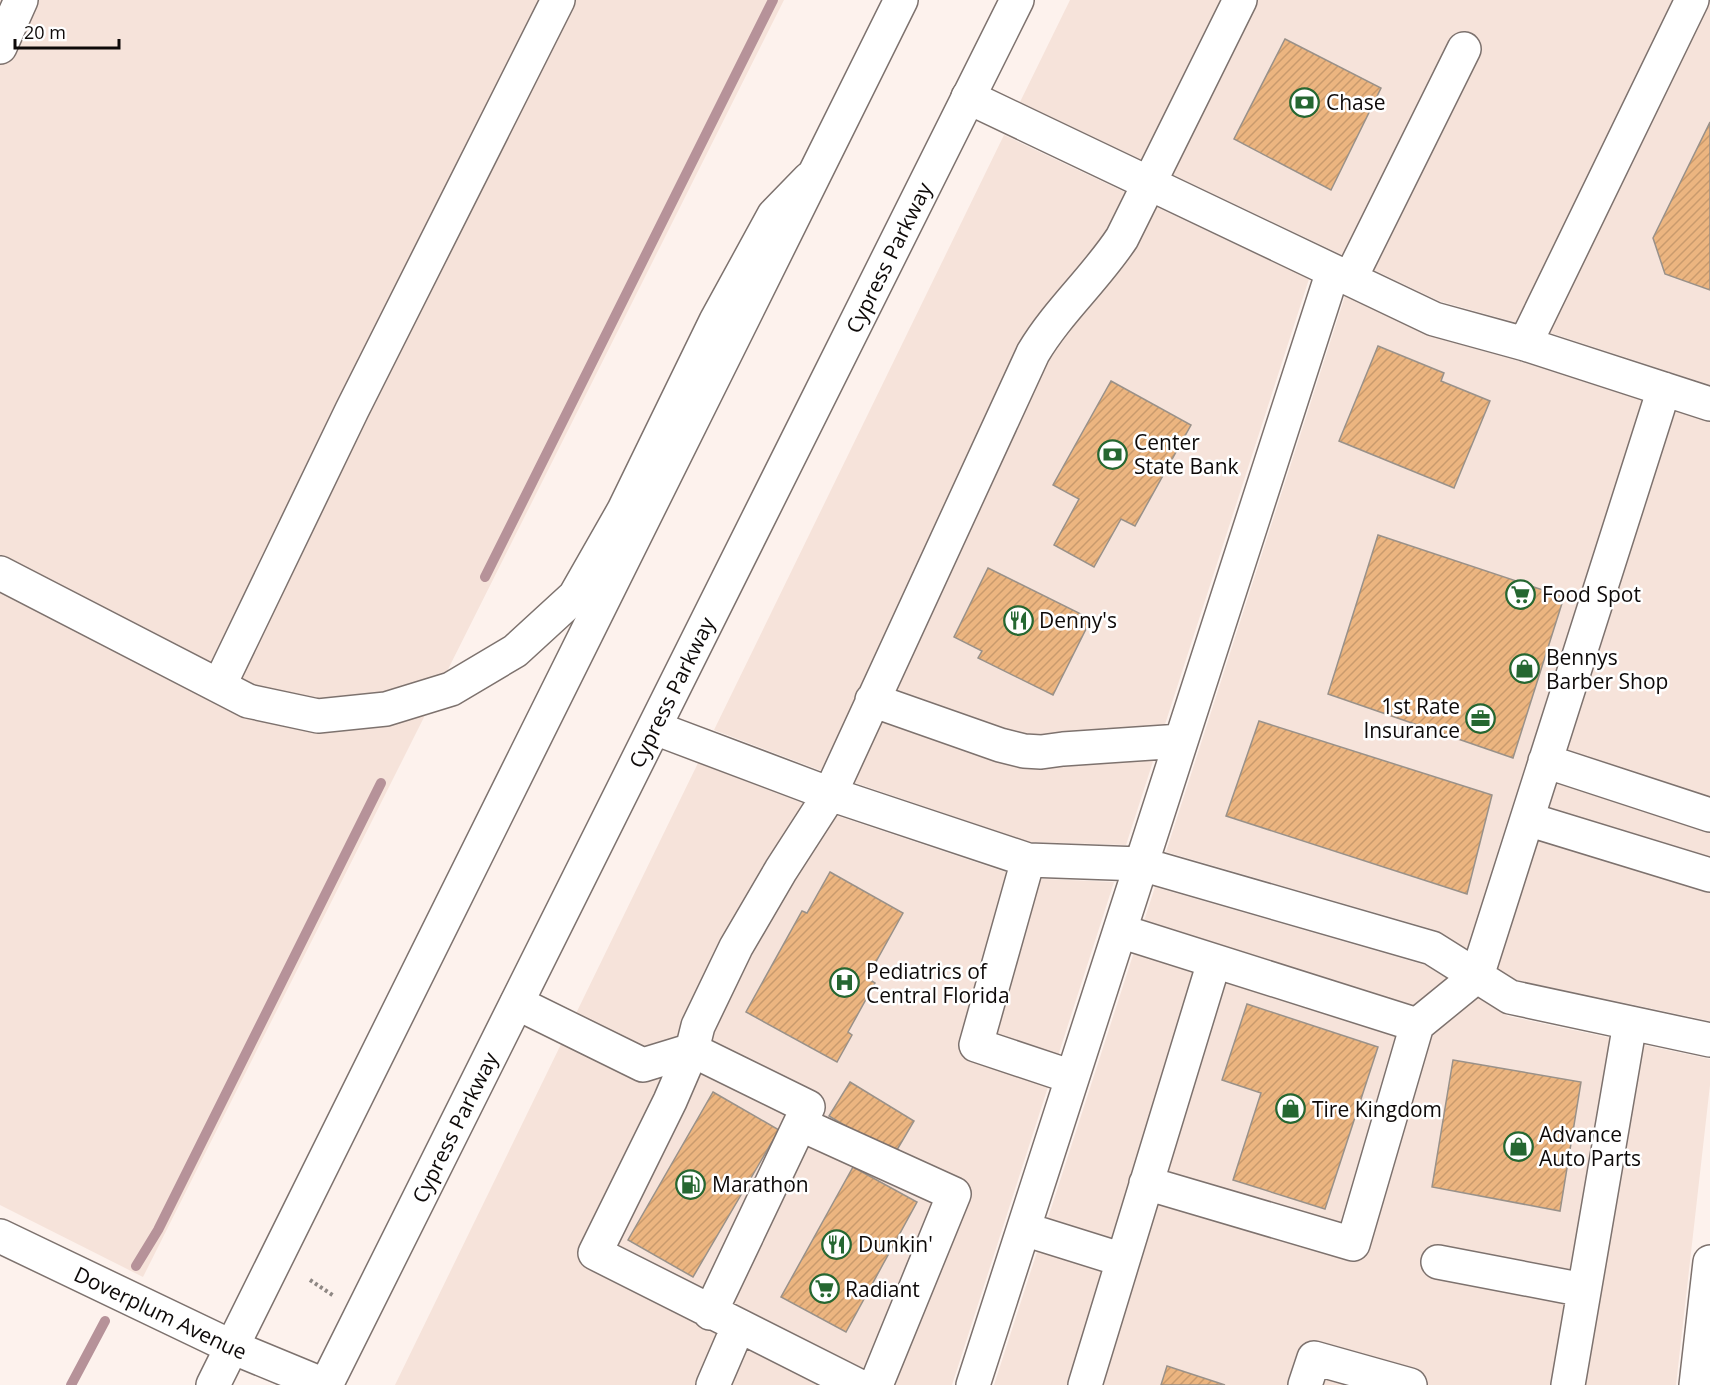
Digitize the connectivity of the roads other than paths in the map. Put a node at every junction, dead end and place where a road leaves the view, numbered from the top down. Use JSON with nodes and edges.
{"nodes":[{"id":1,"x":21,"y":0,"type":"edge"},
{"id":2,"x":558,"y":0,"type":"edge"},
{"id":3,"x":901,"y":0,"type":"edge"},
{"id":4,"x":1017,"y":0,"type":"edge"},
{"id":5,"x":1240,"y":0,"type":"edge"},
{"id":6,"x":1692,"y":0,"type":"edge"},
{"id":7,"x":0,"y":47,"type":"edge"},
{"id":8,"x":1464,"y":49,"type":"dead end"},
{"id":9,"x":968,"y":97,"type":"junction"},
{"id":10,"x":815,"y":172,"type":"junction"},
{"id":11,"x":1149,"y":184,"type":"junction"},
{"id":12,"x":1342,"y":275,"type":"junction"},
{"id":13,"x":1525,"y":344,"type":"junction"},
{"id":14,"x":1664,"y":389,"type":"junction"},
{"id":15,"x":1710,"y":404,"type":"edge"},
{"id":16,"x":0,"y":573,"type":"edge"},
{"id":17,"x":219,"y":686,"type":"junction"},
{"id":18,"x":872,"y":700,"type":"junction"},
{"id":19,"x":655,"y":728,"type":"junction"},
{"id":20,"x":1181,"y":741,"type":"junction"},
{"id":21,"x":1545,"y":761,"type":"junction"},
{"id":22,"x":830,"y":794,"type":"junction"},
{"id":23,"x":1710,"y":815,"type":"edge"},
{"id":24,"x":1527,"y":819,"type":"junction"},
{"id":25,"x":1028,"y":860,"type":"junction"},
{"id":26,"x":1141,"y":864,"type":"junction"},
{"id":27,"x":1710,"y":875,"type":"edge"},
{"id":28,"x":1120,"y":931,"type":"junction"},
{"id":29,"x":1214,"y":962,"type":"junction"},
{"id":30,"x":1477,"y":976,"type":"junction"},
{"id":31,"x":517,"y":1003,"type":"junction"},
{"id":32,"x":1630,"y":1023,"type":"junction"},
{"id":33,"x":1417,"y":1025,"type":"junction"},
{"id":34,"x":1710,"y":1040,"type":"edge"},
{"id":35,"x":692,"y":1050,"type":"junction"},
{"id":36,"x":1072,"y":1077,"type":"junction"},
{"id":37,"x":800,"y":1124,"type":"junction"},
{"id":38,"x":1146,"y":1183,"type":"junction"},
{"id":39,"x":1024,"y":1229,"type":"junction"},
{"id":40,"x":0,"y":1236,"type":"edge"},
{"id":41,"x":1123,"y":1260,"type":"junction"},
{"id":42,"x":1438,"y":1262,"type":"dead end"},
{"id":43,"x":1710,"y":1262,"type":"edge"},
{"id":44,"x":1584,"y":1290,"type":"junction"},
{"id":45,"x":724,"y":1320,"type":"junction"},
{"id":46,"x":232,"y":1347,"type":"junction"},
{"id":47,"x":213,"y":1385,"type":"edge"},
{"id":48,"x":325,"y":1385,"type":"edge"},
{"id":49,"x":713,"y":1385,"type":"edge"},
{"id":50,"x":857,"y":1385,"type":"edge"},
{"id":51,"x":876,"y":1385,"type":"edge"},
{"id":52,"x":973,"y":1385,"type":"edge"},
{"id":53,"x":1085,"y":1385,"type":"edge"},
{"id":54,"x":1305,"y":1385,"type":"edge"},
{"id":55,"x":1410,"y":1385,"type":"edge"},
{"id":56,"x":1568,"y":1385,"type":"edge"},
{"id":57,"x":1696,"y":1385,"type":"edge"}],
"edges":[{"from":1,"to":7,"type":"main road"},
{"from":2,"to":17,"type":"main road"},
{"from":3,"to":10,"type":"main road"},
{"from":4,"to":9,"type":"main road","name":"Cypress Parkway"},
{"from":5,"to":11,"type":"main road"},
{"from":6,"to":13,"type":"main road"},
{"from":8,"to":12,"type":"main road"},
{"from":9,"to":11,"type":"main road"},
{"from":9,"to":19,"type":"main road","name":"Cypress Parkway"},
{"from":10,"to":17,"type":"main road"},
{"from":10,"to":46,"type":"main road"},
{"from":11,"to":12,"type":"main road"},
{"from":11,"to":18,"type":"main road"},
{"from":12,"to":13,"type":"main road"},
{"from":12,"to":20,"type":"main road"},
{"from":13,"to":14,"type":"main road"},
{"from":14,"to":15,"type":"main road"},
{"from":14,"to":21,"type":"main road"},
{"from":16,"to":17,"type":"main road"},
{"from":18,"to":20,"type":"main road"},
{"from":18,"to":22,"type":"main road"},
{"from":19,"to":22,"type":"main road"},
{"from":19,"to":31,"type":"main road","name":"Cypress Parkway"},
{"from":20,"to":26,"type":"main road"},
{"from":21,"to":23,"type":"main road"},
{"from":21,"to":24,"type":"main road"},
{"from":22,"to":25,"type":"main road"},
{"from":22,"to":35,"type":"main road"},
{"from":24,"to":27,"type":"main road"},
{"from":24,"to":30,"type":"main road"},
{"from":25,"to":26,"type":"main road"},
{"from":25,"to":36,"type":"main road"},
{"from":26,"to":28,"type":"main road"},
{"from":26,"to":30,"type":"main road"},
{"from":28,"to":29,"type":"main road"},
{"from":28,"to":36,"type":"main road"},
{"from":29,"to":33,"type":"main road"},
{"from":29,"to":38,"type":"main road"},
{"from":30,"to":32,"type":"main road"},
{"from":30,"to":33,"type":"main road"},
{"from":31,"to":35,"type":"main road"},
{"from":31,"to":48,"type":"main road","name":"Cypress Parkway"},
{"from":32,"to":34,"type":"main road"},
{"from":32,"to":44,"type":"main road"},
{"from":33,"to":38,"type":"main road"},
{"from":35,"to":37,"type":"main road"},
{"from":35,"to":45,"type":"main road"},
{"from":36,"to":39,"type":"main road"},
{"from":37,"to":45,"type":"main road"},
{"from":37,"to":51,"type":"main road"},
{"from":38,"to":41,"type":"main road"},
{"from":39,"to":41,"type":"main road"},
{"from":39,"to":52,"type":"main road"},
{"from":40,"to":46,"type":"main road","name":"Doverplum Avenue"},
{"from":41,"to":53,"type":"main road"},
{"from":42,"to":44,"type":"main road"},
{"from":43,"to":57,"type":"main road"},
{"from":44,"to":56,"type":"main road"},
{"from":45,"to":49,"type":"main road"},
{"from":45,"to":50,"type":"main road"},
{"from":46,"to":47,"type":"main road"},
{"from":46,"to":48,"type":"main road","name":"Doverplum Avenue"},
{"from":54,"to":55,"type":"main road"}]}
